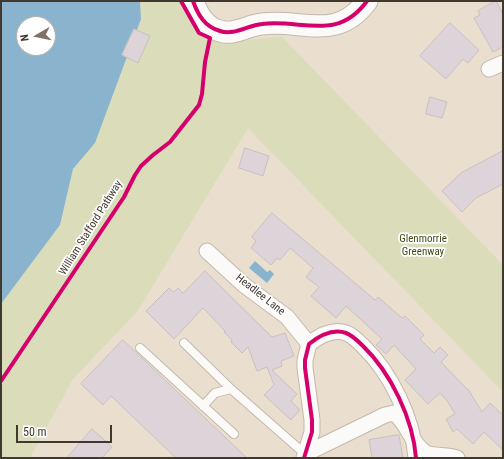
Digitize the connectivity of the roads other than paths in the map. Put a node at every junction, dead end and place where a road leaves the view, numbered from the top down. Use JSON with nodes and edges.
{"nodes":[{"id":1,"x":367,"y":1,"type":"edge"},
{"id":2,"x":196,"y":8,"type":"edge"},
{"id":3,"x":503,"y":63,"type":"edge"},
{"id":4,"x":489,"y":69,"type":"dead end"},
{"id":5,"x":207,"y":250,"type":"dead end"},
{"id":6,"x":184,"y":343,"type":"dead end"},
{"id":7,"x":309,"y":344,"type":"junction"},
{"id":8,"x":140,"y":348,"type":"dead end"},
{"id":9,"x":231,"y":389,"type":"junction"},
{"id":10,"x":203,"y":406,"type":"junction"},
{"id":11,"x":234,"y":434,"type":"dead end"},
{"id":12,"x":413,"y":438,"type":"junction"},
{"id":13,"x":304,"y":456,"type":"edge"},
{"id":14,"x":416,"y":458,"type":"edge"},
{"id":15,"x":457,"y":458,"type":"edge"}],
"edges":[{"from":1,"to":2,"type":"street"},
{"from":3,"to":4,"type":"street"},
{"from":5,"to":7,"type":"street","name":"Headlee Lane"},
{"from":6,"to":9,"type":"lane"},
{"from":7,"to":12,"type":"street"},
{"from":7,"to":13,"type":"street"},
{"from":8,"to":10,"type":"lane"},
{"from":9,"to":10,"type":"lane"},
{"from":9,"to":13,"type":"lane"},
{"from":10,"to":11,"type":"lane"},
{"from":12,"to":13,"type":"street"},
{"from":12,"to":14,"type":"street"},
{"from":12,"to":15,"type":"street"}]}
